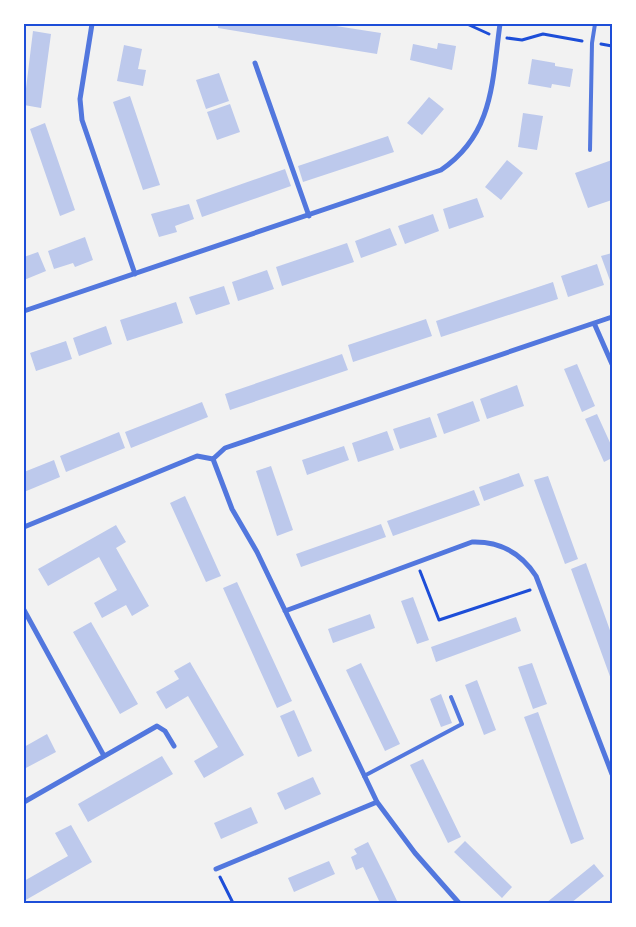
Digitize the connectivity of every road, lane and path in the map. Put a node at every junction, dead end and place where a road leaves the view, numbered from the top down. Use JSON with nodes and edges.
{"nodes":[{"id":1,"x":92,"y":24,"type":"edge"},
{"id":2,"x":467,"y":24,"type":"edge"},
{"id":3,"x":500,"y":24,"type":"edge"},
{"id":4,"x":595,"y":24,"type":"edge"},
{"id":5,"x":498,"y":36,"type":"junction"},
{"id":6,"x":592,"y":43,"type":"junction"},
{"id":7,"x":612,"y":46,"type":"edge"},
{"id":8,"x":255,"y":63,"type":"dead end"},
{"id":9,"x":590,"y":150,"type":"dead end"},
{"id":10,"x":309,"y":216,"type":"junction"},
{"id":11,"x":135,"y":274,"type":"junction"},
{"id":12,"x":24,"y":311,"type":"edge"},
{"id":13,"x":612,"y":317,"type":"edge"},
{"id":14,"x":594,"y":323,"type":"junction"},
{"id":15,"x":612,"y":364,"type":"edge"},
{"id":16,"x":213,"y":459,"type":"junction"},
{"id":17,"x":24,"y":527,"type":"edge"},
{"id":18,"x":417,"y":563,"type":"junction"},
{"id":19,"x":540,"y":586,"type":"junction"},
{"id":20,"x":24,"y":610,"type":"edge"},
{"id":21,"x":286,"y":611,"type":"junction"},
{"id":22,"x":452,"y":697,"type":"dead end"},
{"id":23,"x":174,"y":746,"type":"dead end"},
{"id":24,"x":104,"y":756,"type":"junction"},
{"id":25,"x":612,"y":774,"type":"edge"},
{"id":26,"x":364,"y":776,"type":"junction"},
{"id":27,"x":24,"y":802,"type":"edge"},
{"id":28,"x":377,"y":802,"type":"junction"},
{"id":29,"x":216,"y":869,"type":"joint"},
{"id":30,"x":233,"y":903,"type":"edge"},
{"id":31,"x":460,"y":903,"type":"edge"}],
"edges":[{"from":1,"to":11,"type":"street"},
{"from":2,"to":5,"type":"path"},
{"from":3,"to":5,"type":"street"},
{"from":4,"to":6,"type":"lane"},
{"from":5,"to":6,"type":"path"},
{"from":5,"to":10,"type":"street"},
{"from":6,"to":7,"type":"path"},
{"from":6,"to":9,"type":"lane"},
{"from":8,"to":10,"type":"street"},
{"from":10,"to":11,"type":"street"},
{"from":11,"to":12,"type":"street"},
{"from":13,"to":14,"type":"street"},
{"from":14,"to":15,"type":"street"},
{"from":14,"to":16,"type":"street"},
{"from":16,"to":17,"type":"street"},
{"from":16,"to":21,"type":"street"},
{"from":18,"to":19,"type":"street"},
{"from":18,"to":19,"type":"path"},
{"from":18,"to":21,"type":"street"},
{"from":19,"to":25,"type":"street"},
{"from":20,"to":24,"type":"street"},
{"from":21,"to":26,"type":"street"},
{"from":22,"to":26,"type":"lane"},
{"from":23,"to":24,"type":"street"},
{"from":24,"to":27,"type":"street"},
{"from":26,"to":28,"type":"street"},
{"from":28,"to":29,"type":"street"},
{"from":28,"to":31,"type":"street"},
{"from":29,"to":30,"type":"path"}]}
